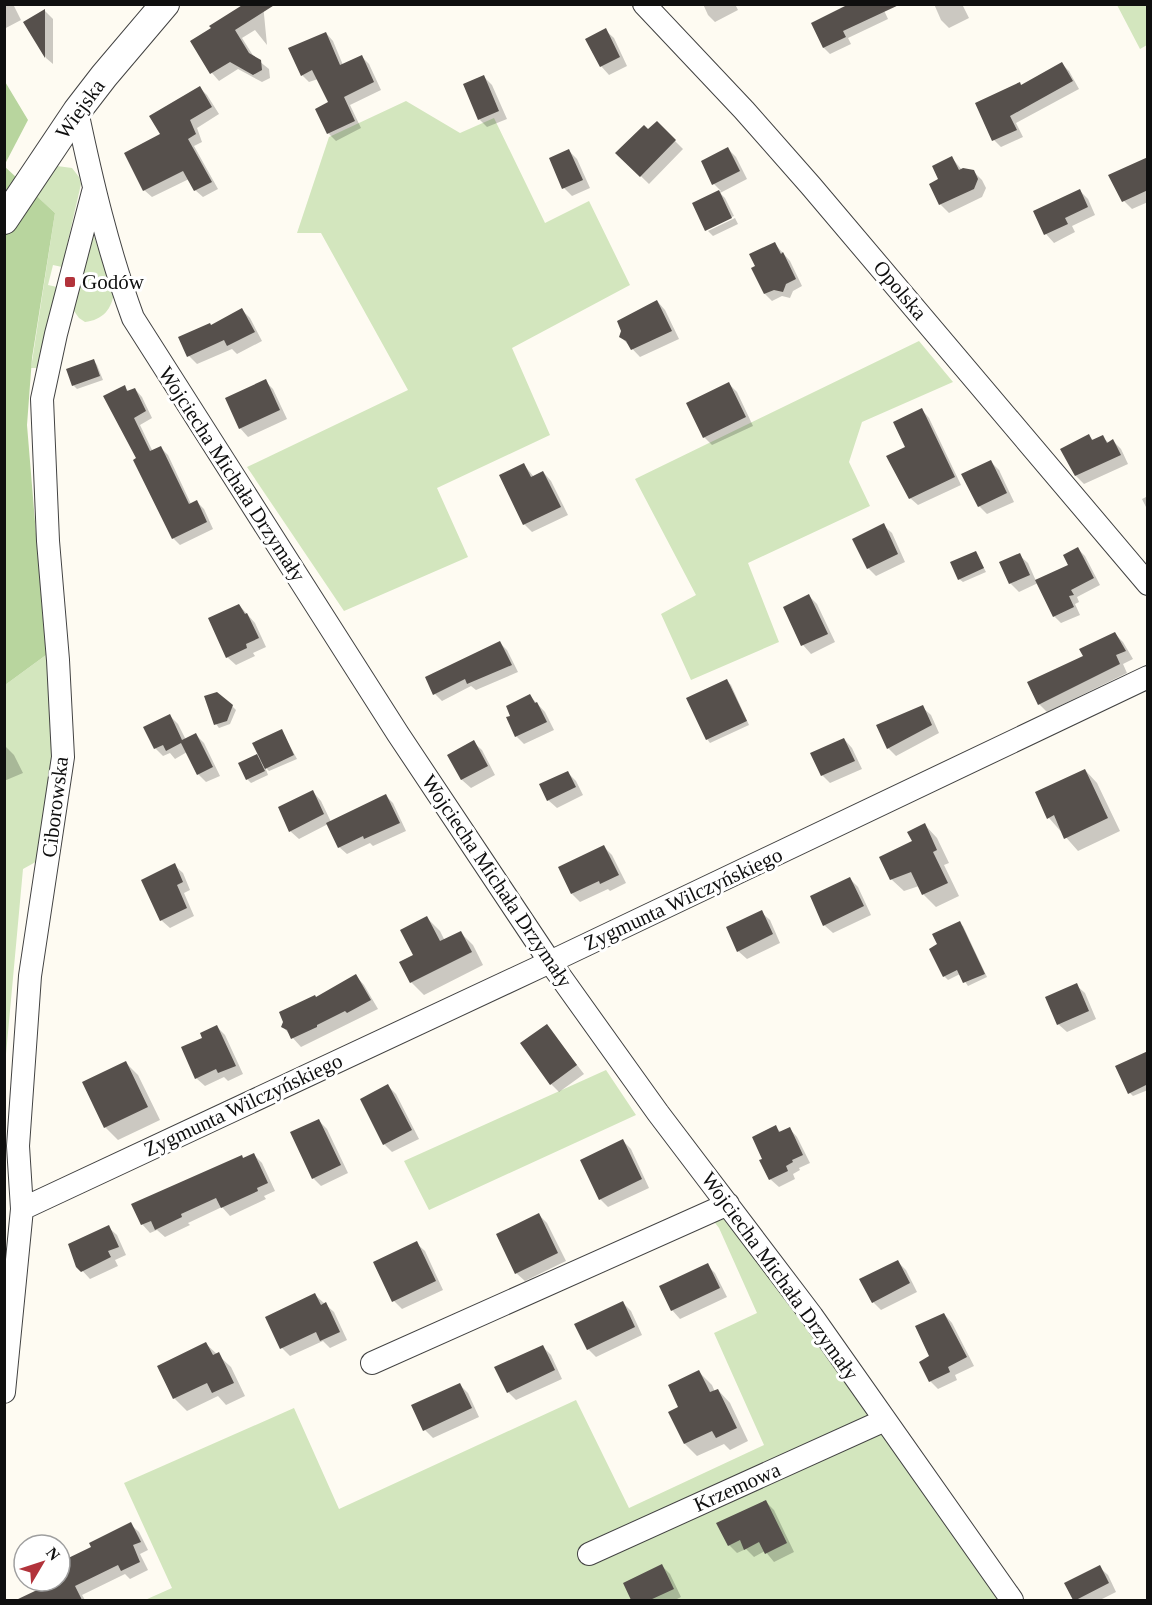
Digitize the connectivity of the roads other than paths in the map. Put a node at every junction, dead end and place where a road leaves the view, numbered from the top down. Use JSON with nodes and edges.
{"nodes":[{"id":1,"x":165,"y":4,"type":"edge"},
{"id":2,"x":644,"y":4,"type":"edge"},
{"id":3,"x":77,"y":111,"type":"junction"},
{"id":4,"x":93,"y":191,"type":"junction"},
{"id":5,"x":4,"y":220,"type":"edge"},
{"id":6,"x":1148,"y":584,"type":"edge"},
{"id":7,"x":1148,"y":677,"type":"edge"},
{"id":8,"x":550,"y":962,"type":"junction"},
{"id":9,"x":729,"y":1204,"type":"junction"},
{"id":10,"x":22,"y":1209,"type":"junction"},
{"id":11,"x":372,"y":1363,"type":"dead end"},
{"id":12,"x":4,"y":1392,"type":"edge"},
{"id":13,"x":885,"y":1420,"type":"junction"},
{"id":14,"x":589,"y":1554,"type":"dead end"},
{"id":15,"x":1012,"y":1600,"type":"edge"}],
"edges":[{"from":1,"to":3,"type":"street","name":"Wiejska"},
{"from":2,"to":6,"type":"street","name":"Opolska"},
{"from":3,"to":4,"type":"street","name":"Wojciecha Michała Drzymały"},
{"from":3,"to":5,"type":"street","name":"Wiejska"},
{"from":4,"to":8,"type":"street","name":"Wojciecha Michała Drzymały"},
{"from":4,"to":10,"type":"street","name":"Ciborowska"},
{"from":7,"to":8,"type":"street","name":"Zygmunta Wilczyńskiego"},
{"from":8,"to":9,"type":"street","name":"Wojciecha Michała Drzymały"},
{"from":8,"to":10,"type":"street","name":"Zygmunta Wilczyńskiego"},
{"from":9,"to":11,"type":"street"},
{"from":9,"to":13,"type":"street","name":"Wojciecha Michała Drzymały"},
{"from":10,"to":12,"type":"street","name":"Ciborowska"},
{"from":13,"to":14,"type":"street","name":"Krzemowa"},
{"from":13,"to":15,"type":"street","name":"Wojciecha Michała Drzymały"}]}
